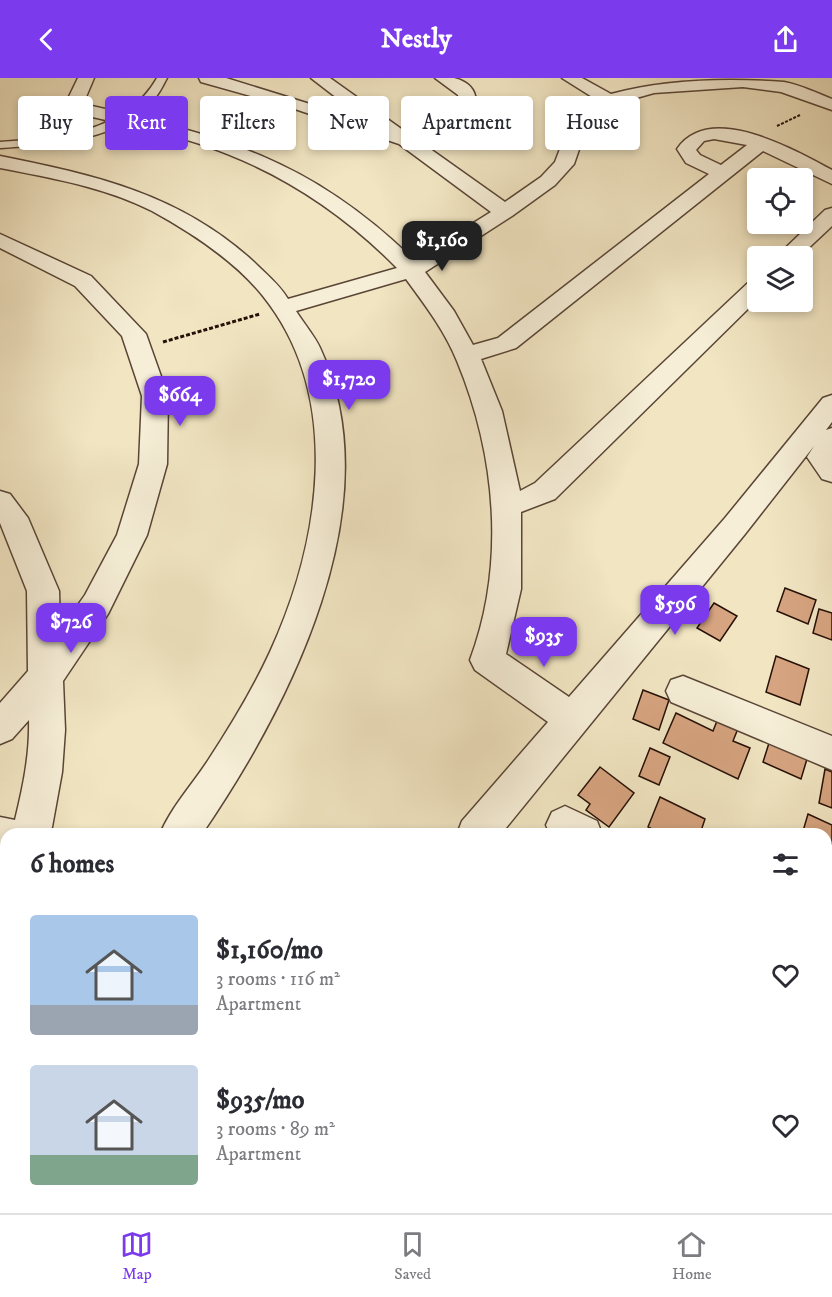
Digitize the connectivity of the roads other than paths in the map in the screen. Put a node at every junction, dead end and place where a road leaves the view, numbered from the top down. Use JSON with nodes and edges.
{"nodes":[{"id":1,"x":87,"y":78,"type":"edge"},
{"id":2,"x":162,"y":78,"type":"edge"},
{"id":3,"x":207,"y":78,"type":"edge"},
{"id":4,"x":319,"y":78,"type":"edge"},
{"id":5,"x":443,"y":78,"type":"edge"},
{"id":6,"x":570,"y":78,"type":"edge"},
{"id":7,"x":715,"y":80,"type":"edge"},
{"id":8,"x":151,"y":96,"type":"edge"},
{"id":9,"x":344,"y":96,"type":"edge"},
{"id":10,"x":467,"y":96,"type":"edge"},
{"id":11,"x":602,"y":96,"type":"edge"},
{"id":12,"x":624,"y":96,"type":"edge"},
{"id":13,"x":829,"y":104,"type":"edge"},
{"id":14,"x":308,"y":108,"type":"edge"},
{"id":15,"x":105,"y":114,"type":"edge"},
{"id":16,"x":105,"y":125,"type":"edge"},
{"id":17,"x":188,"y":135,"type":"edge"},
{"id":18,"x":755,"y":141,"type":"junction"},
{"id":19,"x":0,"y":145,"type":"edge"},
{"id":20,"x":418,"y":150,"type":"edge"},
{"id":21,"x":569,"y":150,"type":"edge"},
{"id":22,"x":0,"y":162,"type":"edge"},
{"id":23,"x":722,"y":173,"type":"junction"},
{"id":24,"x":832,"y":178,"type":"edge"},
{"id":25,"x":504,"y":212,"type":"junction"},
{"id":26,"x":832,"y":214,"type":"edge"},
{"id":27,"x":0,"y":240,"type":"edge"},
{"id":28,"x":798,"y":246,"type":"edge"},
{"id":29,"x":413,"y":270,"type":"junction"},
{"id":30,"x":747,"y":297,"type":"edge"},
{"id":31,"x":285,"y":307,"type":"junction"},
{"id":32,"x":468,"y":355,"type":"junction"},
{"id":33,"x":832,"y":404,"type":"edge"},
{"id":34,"x":832,"y":438,"type":"edge"},
{"id":35,"x":832,"y":472,"type":"edge"},
{"id":36,"x":0,"y":502,"type":"edge"},
{"id":37,"x":506,"y":503,"type":"junction"},
{"id":38,"x":47,"y":676,"type":"junction"},
{"id":39,"x":683,"y":691,"type":"dead end"},
{"id":40,"x":573,"y":719,"type":"junction"},
{"id":41,"x":0,"y":728,"type":"edge"},
{"id":42,"x":832,"y":753,"type":"edge"},
{"id":43,"x":19,"y":828,"type":"edge"},
{"id":44,"x":183,"y":828,"type":"edge"},
{"id":45,"x":481,"y":828,"type":"edge"}],
"edges":[{"from":1,"to":15,"type":"street"},
{"from":2,"to":8,"type":"lane"},
{"from":3,"to":14,"type":"street"},
{"from":4,"to":9,"type":"street"},
{"from":5,"to":10,"type":"street"},
{"from":6,"to":11,"type":"street"},
{"from":7,"to":12,"type":"street"},
{"from":7,"to":13,"type":"street"},
{"from":16,"to":19,"type":"lane"},
{"from":17,"to":29,"type":"street"},
{"from":18,"to":23,"type":"street"},
{"from":18,"to":23,"type":"street"},
{"from":18,"to":24,"type":"street"},
{"from":20,"to":25,"type":"street"},
{"from":21,"to":25,"type":"street"},
{"from":22,"to":31,"type":"street"},
{"from":23,"to":32,"type":"street"},
{"from":25,"to":29,"type":"street"},
{"from":26,"to":28,"type":"street"},
{"from":27,"to":38,"type":"street"},
{"from":29,"to":31,"type":"street"},
{"from":29,"to":32,"type":"street"},
{"from":30,"to":37,"type":"street"},
{"from":31,"to":44,"type":"street"},
{"from":32,"to":37,"type":"street"},
{"from":33,"to":40,"type":"street"},
{"from":34,"to":35,"type":"street"},
{"from":36,"to":38,"type":"street"},
{"from":37,"to":40,"type":"street"},
{"from":38,"to":41,"type":"street"},
{"from":38,"to":43,"type":"street"},
{"from":39,"to":42,"type":"street"},
{"from":40,"to":45,"type":"street"}]}
